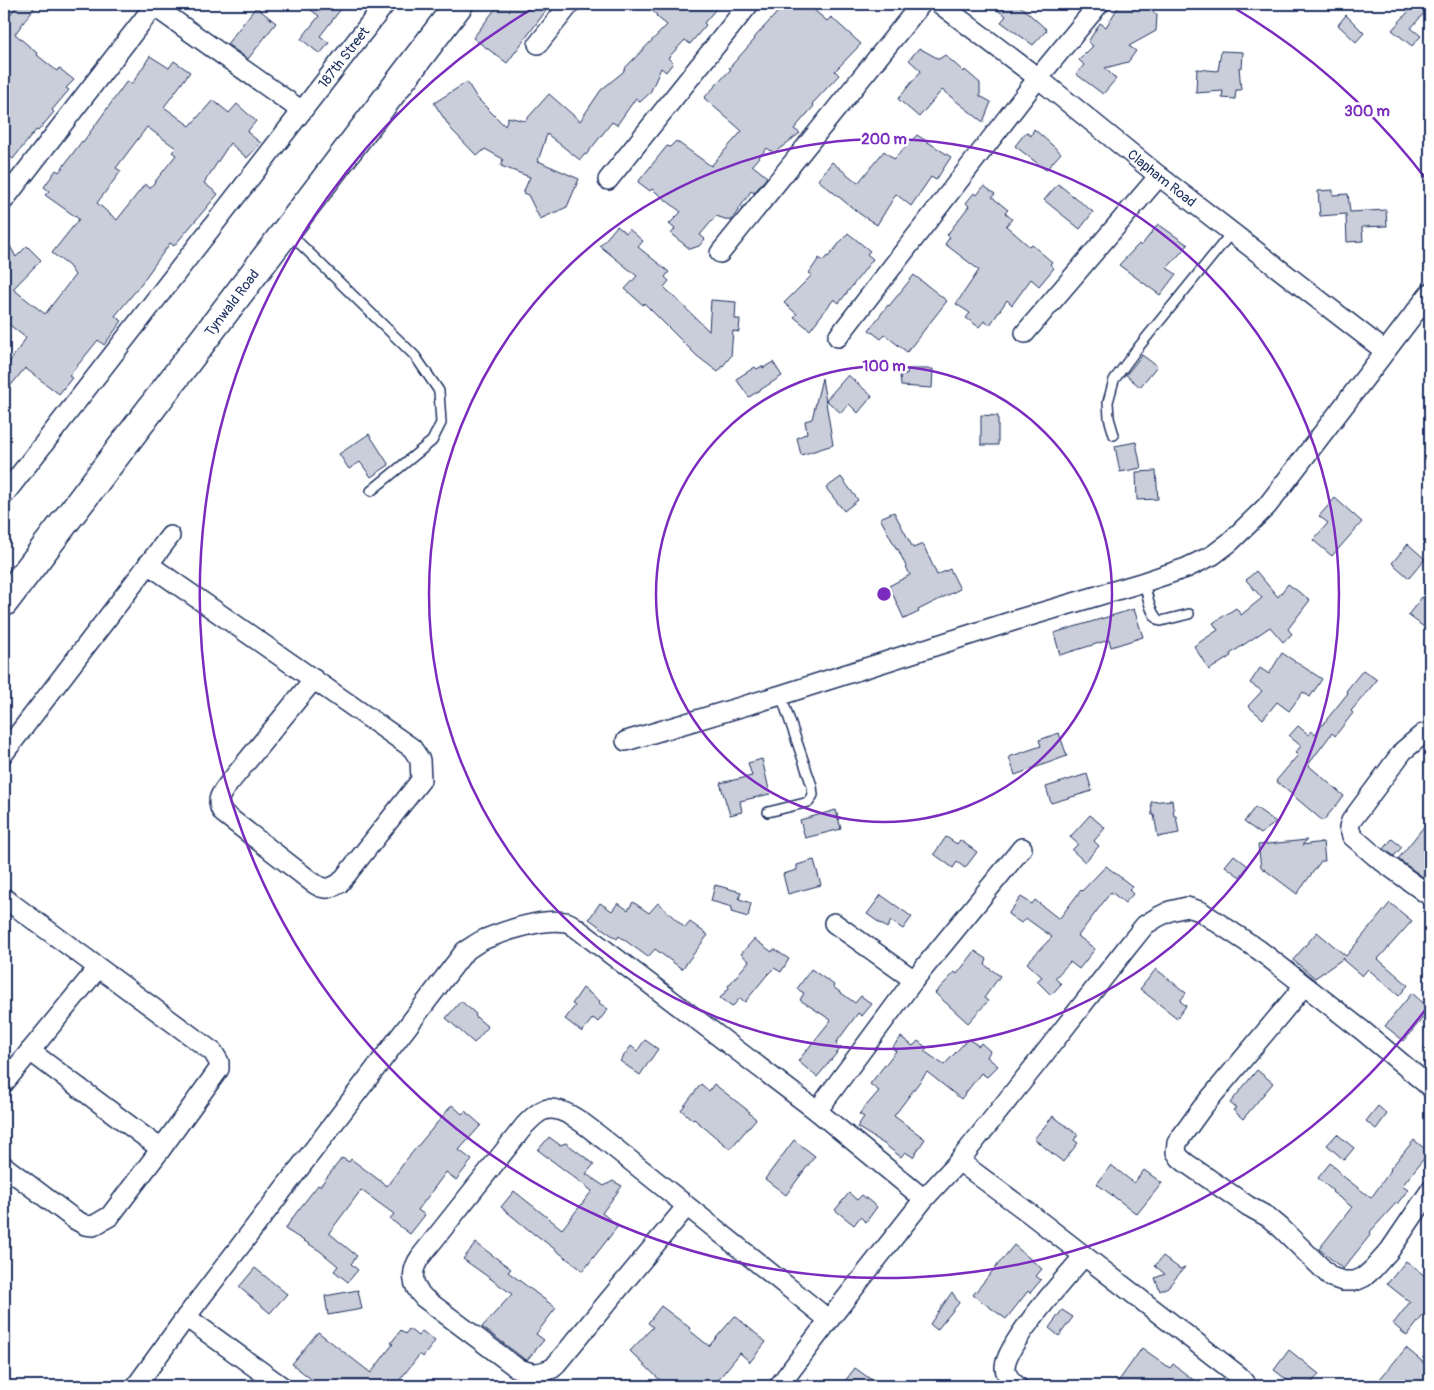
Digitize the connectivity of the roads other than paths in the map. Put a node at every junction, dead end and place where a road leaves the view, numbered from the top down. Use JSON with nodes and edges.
{"nodes":[{"id":1,"x":385,"y":4,"type":"edge"},
{"id":2,"x":459,"y":4,"type":"edge"},
{"id":3,"x":570,"y":4,"type":"edge"},
{"id":4,"x":749,"y":4,"type":"edge"},
{"id":5,"x":921,"y":4,"type":"edge"},
{"id":6,"x":940,"y":4,"type":"edge"},
{"id":7,"x":1099,"y":4,"type":"edge"},
{"id":8,"x":152,"y":5,"type":"edge"},
{"id":9,"x":538,"y":44,"type":"dead end"},
{"id":10,"x":1038,"y":78,"type":"junction"},
{"id":11,"x":302,"y":111,"type":"junction"},
{"id":12,"x":1159,"y":176,"type":"junction"},
{"id":13,"x":608,"y":180,"type":"dead end"},
{"id":14,"x":4,"y":200,"type":"edge"},
{"id":15,"x":286,"y":230,"type":"junction"},
{"id":16,"x":1232,"y":232,"type":"junction"},
{"id":17,"x":720,"y":253,"type":"dead end"},
{"id":18,"x":1430,"y":293,"type":"edge"},
{"id":19,"x":1025,"y":334,"type":"dead end"},
{"id":20,"x":838,"y":337,"type":"dead end"},
{"id":21,"x":1385,"y":351,"type":"junction"},
{"id":22,"x":1114,"y":435,"type":"dead end"},
{"id":23,"x":371,"y":491,"type":"dead end"},
{"id":24,"x":4,"y":495,"type":"edge"},
{"id":25,"x":170,"y":536,"type":"dead end"},
{"id":26,"x":148,"y":564,"type":"junction"},
{"id":27,"x":1144,"y":582,"type":"junction"},
{"id":28,"x":4,"y":602,"type":"edge"},
{"id":29,"x":1189,"y":614,"type":"dead end"},
{"id":30,"x":314,"y":679,"type":"junction"},
{"id":31,"x":782,"y":695,"type":"junction"},
{"id":32,"x":1430,"y":732,"type":"edge"},
{"id":33,"x":626,"y":741,"type":"dead end"},
{"id":34,"x":4,"y":753,"type":"edge"},
{"id":35,"x":768,"y":812,"type":"dead end"},
{"id":36,"x":1022,"y":848,"type":"dead end"},
{"id":37,"x":1430,"y":896,"type":"edge"},
{"id":38,"x":4,"y":898,"type":"edge"},
{"id":39,"x":834,"y":923,"type":"dead end"},
{"id":40,"x":98,"y":968,"type":"junction"},
{"id":41,"x":914,"y":980,"type":"junction"},
{"id":42,"x":1304,"y":986,"type":"junction"},
{"id":43,"x":30,"y":1051,"type":"junction"},
{"id":44,"x":4,"y":1083,"type":"edge"},
{"id":45,"x":1430,"y":1087,"type":"edge"},
{"id":46,"x":817,"y":1111,"type":"junction"},
{"id":47,"x":162,"y":1148,"type":"junction"},
{"id":48,"x":958,"y":1161,"type":"junction"},
{"id":49,"x":4,"y":1166,"type":"edge"},
{"id":50,"x":1430,"y":1191,"type":"edge"},
{"id":51,"x":924,"y":1199,"type":"junction"},
{"id":52,"x":687,"y":1206,"type":"junction"},
{"id":53,"x":1084,"y":1256,"type":"junction"},
{"id":54,"x":186,"y":1317,"type":"junction"},
{"id":55,"x":828,"y":1320,"type":"junction"},
{"id":56,"x":782,"y":1385,"type":"edge"},
{"id":57,"x":136,"y":1386,"type":"edge"},
{"id":58,"x":281,"y":1386,"type":"edge"},
{"id":59,"x":1017,"y":1386,"type":"edge"},
{"id":60,"x":1247,"y":1386,"type":"edge"}],
"edges":[{"from":1,"to":11,"type":"street","name":"187th Street"},
{"from":2,"to":15,"type":"main road","name":"Tynwald Road"},
{"from":3,"to":9,"type":"street"},
{"from":4,"to":13,"type":"street"},
{"from":5,"to":17,"type":"street"},
{"from":6,"to":10,"type":"street","name":"Clapham Road"},
{"from":7,"to":10,"type":"street"},
{"from":8,"to":11,"type":"street"},
{"from":8,"to":14,"type":"street"},
{"from":10,"to":12,"type":"street","name":"Clapham Road"},
{"from":10,"to":20,"type":"street"},
{"from":11,"to":24,"type":"street","name":"187th Street"},
{"from":12,"to":16,"type":"street","name":"Clapham Road"},
{"from":12,"to":19,"type":"street"},
{"from":15,"to":23,"type":"lane"},
{"from":15,"to":28,"type":"main road","name":"Tynwald Road"},
{"from":16,"to":21,"type":"street","name":"Clapham Road"},
{"from":16,"to":22,"type":"lane"},
{"from":18,"to":21,"type":"street"},
{"from":21,"to":27,"type":"street"},
{"from":25,"to":26,"type":"street"},
{"from":26,"to":30,"type":"street"},
{"from":26,"to":34,"type":"street"},
{"from":27,"to":29,"type":"lane"},
{"from":27,"to":31,"type":"street"},
{"from":30,"to":30,"type":"street"},
{"from":31,"to":33,"type":"street"},
{"from":31,"to":35,"type":"lane"},
{"from":32,"to":37,"type":"street"},
{"from":36,"to":41,"type":"street"},
{"from":38,"to":40,"type":"street"},
{"from":39,"to":41,"type":"street"},
{"from":40,"to":43,"type":"street"},
{"from":40,"to":47,"type":"street"},
{"from":41,"to":46,"type":"street"},
{"from":42,"to":45,"type":"street"},
{"from":42,"to":48,"type":"street"},
{"from":42,"to":50,"type":"street"},
{"from":43,"to":44,"type":"street"},
{"from":43,"to":47,"type":"street"},
{"from":46,"to":51,"type":"street"},
{"from":46,"to":54,"type":"street"},
{"from":47,"to":49,"type":"street"},
{"from":48,"to":51,"type":"street"},
{"from":48,"to":53,"type":"street"},
{"from":51,"to":55,"type":"street"},
{"from":52,"to":52,"type":"street"},
{"from":52,"to":55,"type":"street"},
{"from":53,"to":59,"type":"street"},
{"from":53,"to":60,"type":"street"},
{"from":54,"to":57,"type":"street"},
{"from":54,"to":58,"type":"street"},
{"from":55,"to":56,"type":"street"}]}
